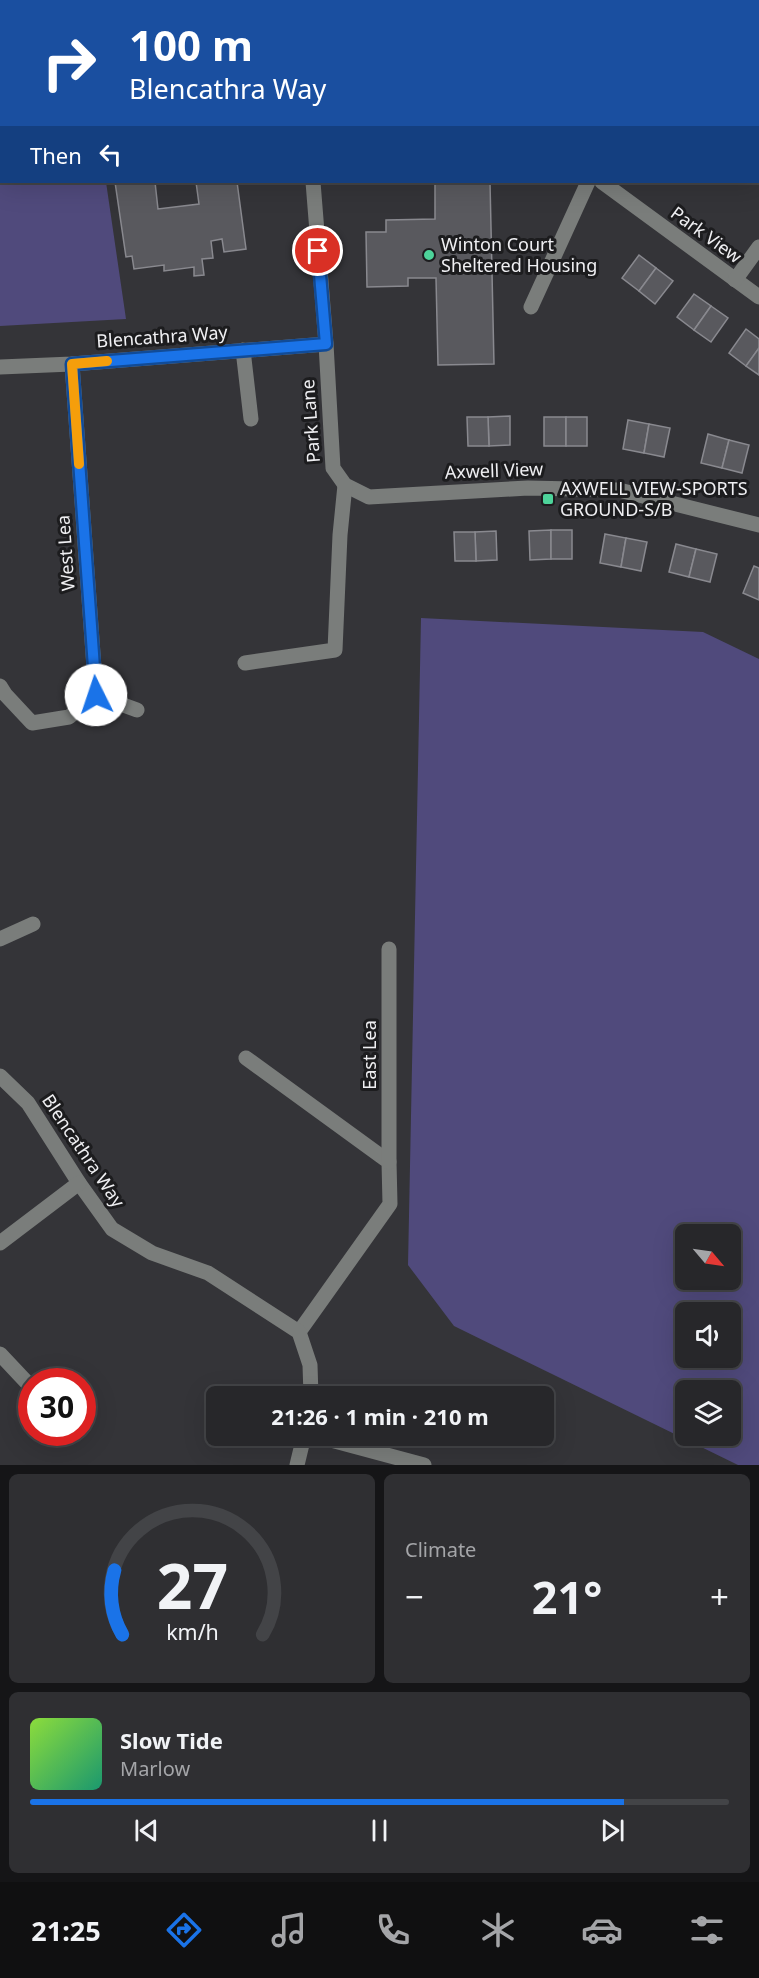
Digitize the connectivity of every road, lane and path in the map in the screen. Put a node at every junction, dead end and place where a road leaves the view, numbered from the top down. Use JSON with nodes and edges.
{"nodes":[{"id":1,"x":313,"y":183,"type":"edge"},
{"id":2,"x":588,"y":183,"type":"edge"},
{"id":3,"x":603,"y":183,"type":"edge"},
{"id":4,"x":759,"y":247,"type":"edge"},
{"id":5,"x":735,"y":280,"type":"junction"},
{"id":6,"x":759,"y":297,"type":"edge"},
{"id":7,"x":531,"y":308,"type":"dead end"},
{"id":8,"x":326,"y":344,"type":"junction"},
{"id":9,"x":243,"y":350,"type":"junction"},
{"id":10,"x":72,"y":364,"type":"junction"},
{"id":11,"x":0,"y":367,"type":"edge"},
{"id":12,"x":251,"y":419,"type":"dead end"},
{"id":13,"x":345,"y":485,"type":"junction"},
{"id":14,"x":759,"y":525,"type":"edge"},
{"id":15,"x":245,"y":663,"type":"dead end"},
{"id":16,"x":0,"y":686,"type":"edge"},
{"id":17,"x":96,"y":695,"type":"junction"},
{"id":18,"x":137,"y":710,"type":"dead end"},
{"id":19,"x":33,"y":924,"type":"dead end"},
{"id":20,"x":0,"y":939,"type":"edge"},
{"id":21,"x":389,"y":949,"type":"dead end"},
{"id":22,"x":246,"y":1058,"type":"dead end"},
{"id":23,"x":0,"y":1076,"type":"edge"},
{"id":24,"x":389,"y":1162,"type":"junction"},
{"id":25,"x":79,"y":1183,"type":"junction"},
{"id":26,"x":0,"y":1243,"type":"edge"},
{"id":27,"x":299,"y":1332,"type":"junction"},
{"id":28,"x":0,"y":1354,"type":"edge"},
{"id":29,"x":18,"y":1373,"type":"edge"},
{"id":30,"x":311,"y":1386,"type":"edge"},
{"id":31,"x":302,"y":1446,"type":"edge"},
{"id":32,"x":353,"y":1446,"type":"edge"},
{"id":33,"x":297,"y":1465,"type":"edge"},
{"id":34,"x":424,"y":1465,"type":"edge"}],
"edges":[{"from":1,"to":8,"type":"street","name":"Park Lane"},
{"from":2,"to":7,"type":"street"},
{"from":3,"to":5,"type":"street","name":"Park View"},
{"from":4,"to":5,"type":"street"},
{"from":5,"to":6,"type":"street","name":"Park View"},
{"from":8,"to":9,"type":"street","name":"Blencathra Way"},
{"from":8,"to":13,"type":"street","name":"Park Lane"},
{"from":9,"to":10,"type":"street","name":"Blencathra Way"},
{"from":9,"to":12,"type":"street"},
{"from":10,"to":11,"type":"street","name":"Blencathra Way"},
{"from":10,"to":17,"type":"street","name":"West Lea"},
{"from":13,"to":14,"type":"street","name":"Axwell View"},
{"from":13,"to":15,"type":"street"},
{"from":16,"to":17,"type":"street"},
{"from":17,"to":18,"type":"street"},
{"from":19,"to":20,"type":"street"},
{"from":21,"to":24,"type":"street","name":"East Lea"},
{"from":22,"to":24,"type":"street"},
{"from":23,"to":25,"type":"street","name":"Blencathra Way"},
{"from":24,"to":27,"type":"street","name":"East Lea"},
{"from":25,"to":26,"type":"street"},
{"from":25,"to":27,"type":"street","name":"Blencathra Way"},
{"from":27,"to":30,"type":"street"},
{"from":28,"to":29,"type":"street"},
{"from":31,"to":33,"type":"street"},
{"from":32,"to":34,"type":"street"}]}
